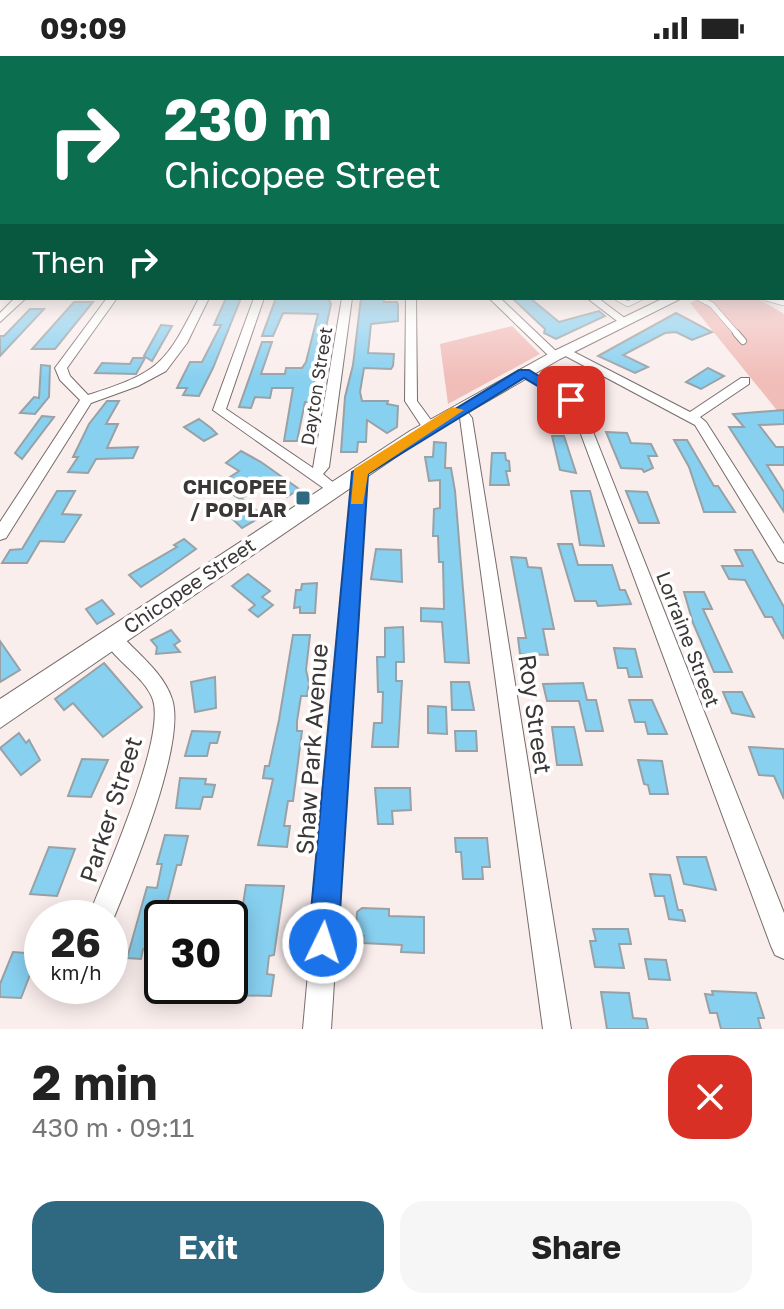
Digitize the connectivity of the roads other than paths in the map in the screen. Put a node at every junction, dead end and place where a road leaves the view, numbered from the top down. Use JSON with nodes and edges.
{"nodes":[{"id":1,"x":19,"y":300,"type":"edge"},
{"id":2,"x":111,"y":300,"type":"edge"},
{"id":3,"x":203,"y":300,"type":"edge"},
{"id":4,"x":258,"y":300,"type":"edge"},
{"id":5,"x":347,"y":300,"type":"edge"},
{"id":6,"x":411,"y":300,"type":"edge"},
{"id":7,"x":496,"y":300,"type":"edge"},
{"id":8,"x":595,"y":300,"type":"edge"},
{"id":9,"x":665,"y":300,"type":"edge"},
{"id":10,"x":703,"y":300,"type":"edge"},
{"id":11,"x":781,"y":304,"type":"edge"},
{"id":12,"x":784,"y":310,"type":"edge"},
{"id":13,"x":0,"y":319,"type":"edge"},
{"id":14,"x":625,"y":322,"type":"junction"},
{"id":15,"x":743,"y":341,"type":"dead end"},
{"id":16,"x":559,"y":354,"type":"junction"},
{"id":17,"x":524,"y":372,"type":"junction"},
{"id":18,"x":745,"y":381,"type":"dead end"},
{"id":19,"x":86,"y":400,"type":"junction"},
{"id":20,"x":459,"y":409,"type":"junction"},
{"id":21,"x":692,"y":416,"type":"junction"},
{"id":22,"x":429,"y":427,"type":"junction"},
{"id":23,"x":360,"y":472,"type":"junction"},
{"id":24,"x":314,"y":475,"type":"junction"},
{"id":25,"x":334,"y":489,"type":"junction"},
{"id":26,"x":0,"y":534,"type":"edge"},
{"id":27,"x":784,"y":557,"type":"edge"},
{"id":28,"x":112,"y":638,"type":"junction"},
{"id":29,"x":0,"y":715,"type":"edge"},
{"id":30,"x":107,"y":900,"type":"edge"},
{"id":31,"x":784,"y":946,"type":"edge"},
{"id":32,"x":317,"y":1029,"type":"edge"},
{"id":33,"x":557,"y":1029,"type":"edge"}],
"edges":[{"from":1,"to":13,"type":"street"},
{"from":2,"to":19,"type":"street"},
{"from":3,"to":19,"type":"street"},
{"from":4,"to":24,"type":"street"},
{"from":5,"to":24,"type":"street","name":"Dayton Street"},
{"from":6,"to":22,"type":"street"},
{"from":7,"to":16,"type":"street"},
{"from":8,"to":14,"type":"street"},
{"from":9,"to":14,"type":"main road","name":"Chicopee Street"},
{"from":10,"to":15,"type":"lane"},
{"from":11,"to":12,"type":"lane"},
{"from":14,"to":16,"type":"main road","name":"Chicopee Street"},
{"from":16,"to":17,"type":"main road","name":"Chicopee Street"},
{"from":16,"to":21,"type":"street"},
{"from":17,"to":20,"type":"main road","name":"Chicopee Street"},
{"from":17,"to":31,"type":"street","name":"Lorraine Street"},
{"from":18,"to":21,"type":"street"},
{"from":19,"to":26,"type":"street"},
{"from":20,"to":22,"type":"main road","name":"Chicopee Street"},
{"from":20,"to":33,"type":"street","name":"Roy Street"},
{"from":21,"to":27,"type":"street"},
{"from":22,"to":23,"type":"main road","name":"Chicopee Street"},
{"from":23,"to":25,"type":"main road","name":"Chicopee Street"},
{"from":23,"to":32,"type":"street","name":"Shaw Park Avenue"},
{"from":24,"to":25,"type":"street"},
{"from":25,"to":28,"type":"main road","name":"Chicopee Street"},
{"from":28,"to":29,"type":"main road","name":"Chicopee Street"},
{"from":28,"to":30,"type":"street","name":"Parker Street"}]}
